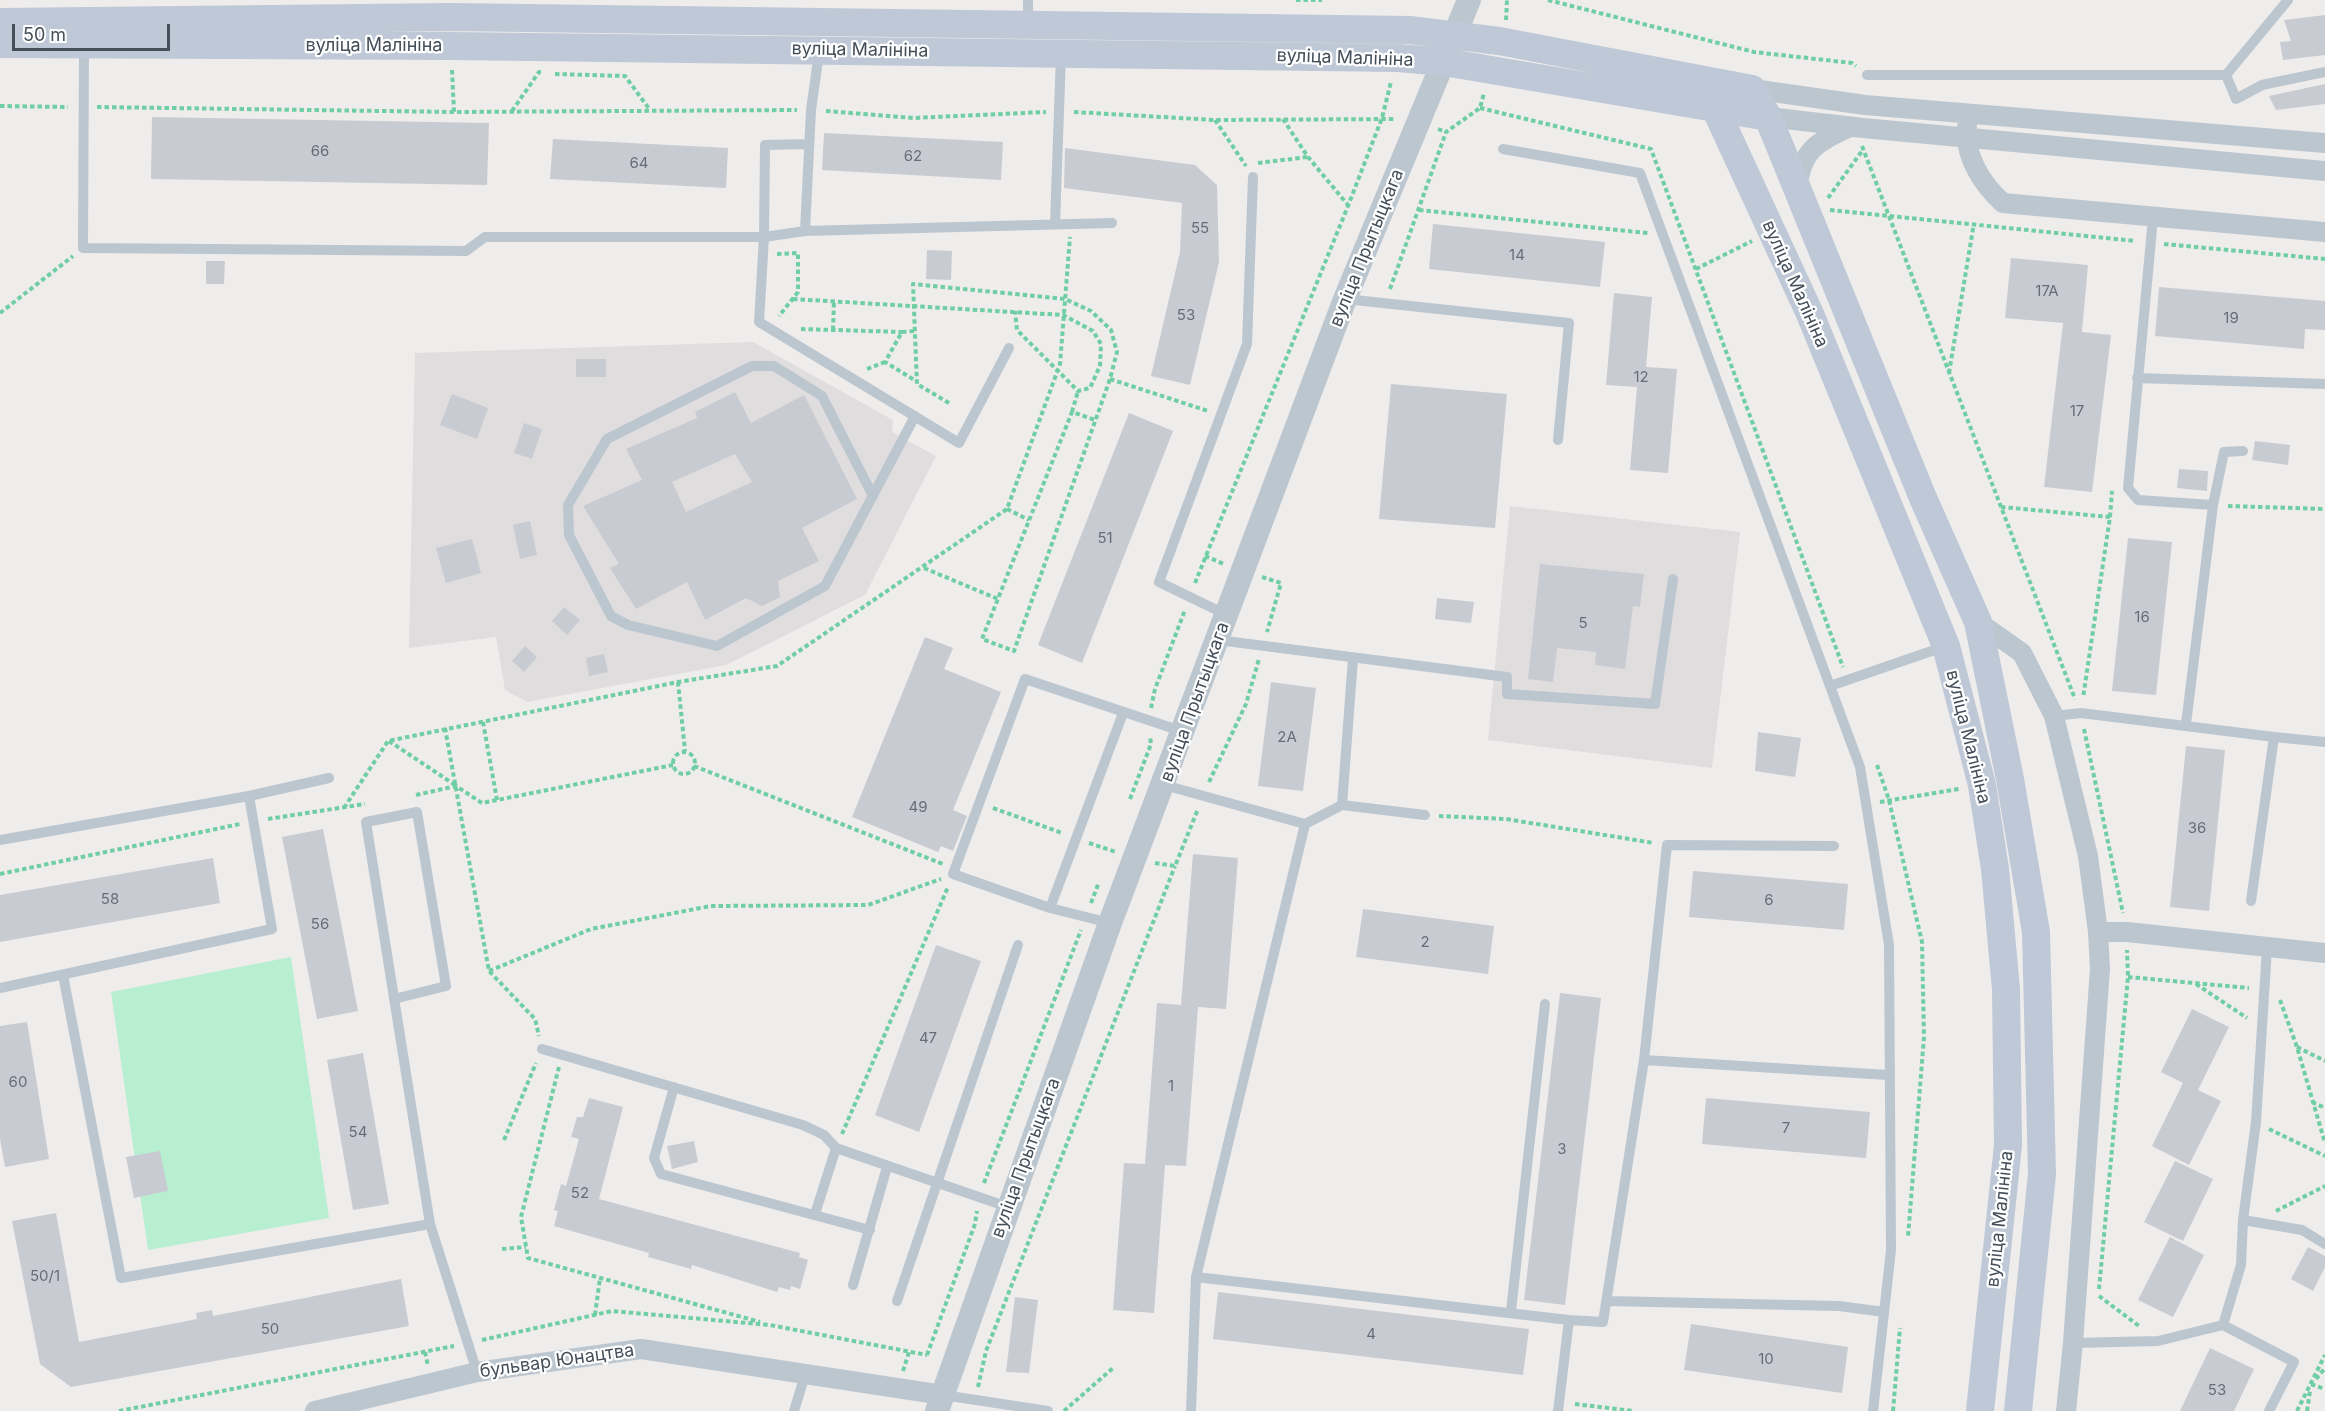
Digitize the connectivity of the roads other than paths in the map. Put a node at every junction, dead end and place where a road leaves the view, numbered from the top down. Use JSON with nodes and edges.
{"nodes":[{"id":1,"x":1469,"y":0,"type":"edge"},
{"id":2,"x":2288,"y":0,"type":"edge"},
{"id":3,"x":1028,"y":12,"type":"edge"},
{"id":4,"x":0,"y":22,"type":"edge"},
{"id":5,"x":1454,"y":36,"type":"junction"},
{"id":6,"x":1062,"y":38,"type":"junction"},
{"id":7,"x":0,"y":44,"type":"edge"},
{"id":8,"x":84,"y":44,"type":"junction"},
{"id":9,"x":819,"y":50,"type":"junction"},
{"id":10,"x":1444,"y":62,"type":"junction"},
{"id":11,"x":2325,"y":72,"type":"edge"},
{"id":12,"x":1867,"y":75,"type":"road end"},
{"id":13,"x":2226,"y":75,"type":"junction"},
{"id":14,"x":1702,"y":80,"type":"junction"},
{"id":15,"x":1752,"y":89,"type":"junction"},
{"id":16,"x":1715,"y":109,"type":"junction"},
{"id":17,"x":1968,"y":113,"type":"junction"},
{"id":18,"x":1768,"y":117,"type":"junction"},
{"id":19,"x":1856,"y":128,"type":"junction"},
{"id":20,"x":1966,"y":138,"type":"junction"},
{"id":21,"x":2325,"y":143,"type":"edge"},
{"id":22,"x":809,"y":144,"type":"junction"},
{"id":23,"x":1503,"y":149,"type":"dead end"},
{"id":24,"x":2325,"y":171,"type":"edge"},
{"id":25,"x":1253,"y":177,"type":"road end"},
{"id":26,"x":1808,"y":204,"type":"junction"},
{"id":27,"x":2153,"y":218,"type":"junction"},
{"id":28,"x":1112,"y":223,"type":"dead end"},
{"id":29,"x":1055,"y":224,"type":"junction"},
{"id":30,"x":805,"y":231,"type":"junction"},
{"id":31,"x":2325,"y":232,"type":"edge"},
{"id":32,"x":764,"y":237,"type":"junction"},
{"id":33,"x":1345,"y":299,"type":"junction"},
{"id":34,"x":1010,"y":348,"type":"dead end"},
{"id":35,"x":2137,"y":378,"type":"junction"},
{"id":36,"x":2325,"y":384,"type":"edge"},
{"id":37,"x":915,"y":416,"type":"junction"},
{"id":38,"x":1558,"y":440,"type":"dead end"},
{"id":39,"x":2243,"y":451,"type":"dead end"},
{"id":40,"x":873,"y":496,"type":"junction"},
{"id":41,"x":2213,"y":505,"type":"junction"},
{"id":42,"x":1673,"y":579,"type":"dead end"},
{"id":43,"x":1227,"y":615,"type":"junction"},
{"id":44,"x":1978,"y":622,"type":"junction"},
{"id":45,"x":1218,"y":640,"type":"junction"},
{"id":46,"x":1946,"y":646,"type":"junction"},
{"id":47,"x":1353,"y":659,"type":"junction"},
{"id":48,"x":1830,"y":686,"type":"junction"},
{"id":49,"x":1123,"y":713,"type":"junction"},
{"id":50,"x":2054,"y":716,"type":"junction"},
{"id":51,"x":2186,"y":724,"type":"junction"},
{"id":52,"x":1184,"y":732,"type":"junction"},
{"id":53,"x":2274,"y":737,"type":"junction"},
{"id":54,"x":2325,"y":742,"type":"edge"},
{"id":55,"x":329,"y":778,"type":"dead end"},
{"id":56,"x":1164,"y":785,"type":"junction"},
{"id":57,"x":249,"y":796,"type":"junction"},
{"id":58,"x":1342,"y":805,"type":"junction"},
{"id":59,"x":1425,"y":815,"type":"road end"},
{"id":60,"x":1305,"y":824,"type":"junction"},
{"id":61,"x":0,"y":840,"type":"edge"},
{"id":62,"x":1834,"y":846,"type":"dead end"},
{"id":63,"x":2251,"y":901,"type":"dead end"},
{"id":64,"x":1050,"y":908,"type":"junction"},
{"id":65,"x":1110,"y":923,"type":"junction"},
{"id":66,"x":2098,"y":932,"type":"junction"},
{"id":67,"x":1018,"y":945,"type":"dead end"},
{"id":68,"x":2267,"y":948,"type":"junction"},
{"id":69,"x":2325,"y":952,"type":"edge"},
{"id":70,"x":63,"y":975,"type":"junction"},
{"id":71,"x":0,"y":988,"type":"edge"},
{"id":72,"x":394,"y":999,"type":"junction"},
{"id":73,"x":1545,"y":1004,"type":"dead end"},
{"id":74,"x":542,"y":1049,"type":"road end"},
{"id":75,"x":1644,"y":1060,"type":"junction"},
{"id":76,"x":1888,"y":1075,"type":"junction"},
{"id":77,"x":674,"y":1087,"type":"junction"},
{"id":78,"x":836,"y":1148,"type":"junction"},
{"id":79,"x":887,"y":1167,"type":"junction"},
{"id":80,"x":937,"y":1184,"type":"junction"},
{"id":81,"x":1008,"y":1207,"type":"junction"},
{"id":82,"x":815,"y":1214,"type":"junction"},
{"id":83,"x":2248,"y":1221,"type":"junction"},
{"id":84,"x":430,"y":1224,"type":"junction"},
{"id":85,"x":870,"y":1230,"type":"junction"},
{"id":86,"x":2325,"y":1244,"type":"edge"},
{"id":87,"x":1196,"y":1277,"type":"junction"},
{"id":88,"x":853,"y":1285,"type":"dead end"},
{"id":89,"x":897,"y":1301,"type":"dead end"},
{"id":90,"x":1606,"y":1301,"type":"junction"},
{"id":91,"x":1511,"y":1311,"type":"junction"},
{"id":92,"x":1884,"y":1312,"type":"junction"},
{"id":93,"x":1569,"y":1320,"type":"junction"},
{"id":94,"x":2223,"y":1325,"type":"junction"},
{"id":95,"x":2073,"y":1343,"type":"junction"},
{"id":96,"x":477,"y":1372,"type":"junction"},
{"id":97,"x":805,"y":1375,"type":"junction"},
{"id":98,"x":940,"y":1403,"type":"edge"},
{"id":99,"x":1559,"y":1406,"type":"edge"},
{"id":100,"x":315,"y":1411,"type":"edge"},
{"id":101,"x":794,"y":1411,"type":"edge"},
{"id":102,"x":1048,"y":1411,"type":"edge"},
{"id":103,"x":1191,"y":1411,"type":"edge"},
{"id":104,"x":1873,"y":1411,"type":"edge"},
{"id":105,"x":1980,"y":1411,"type":"edge"},
{"id":106,"x":2018,"y":1411,"type":"edge"},
{"id":107,"x":2066,"y":1411,"type":"edge"},
{"id":108,"x":2269,"y":1411,"type":"edge"}],
"edges":[{"from":1,"to":5,"type":"street","name":"вуліца Прытыцкага"},
{"from":2,"to":13,"type":"lane"},
{"from":3,"to":4,"type":"main road","name":"вуліца Малініна"},
{"from":3,"to":6,"type":"main road","name":"вуліца Малініна"},
{"from":5,"to":6,"type":"main road","name":"вуліца Малініна"},
{"from":5,"to":10,"type":"street","name":"вуліца Прытыцкага"},
{"from":5,"to":14,"type":"main road","name":"вуліца Малініна"},
{"from":6,"to":9,"type":"main road","name":"вуліца Малініна"},
{"from":6,"to":10,"type":"main road","name":"вуліца Малініна"},
{"from":6,"to":29,"type":"lane"},
{"from":7,"to":8,"type":"main road","name":"вуліца Малініна"},
{"from":8,"to":9,"type":"main road","name":"вуліца Малініна"},
{"from":8,"to":32,"type":"lane"},
{"from":9,"to":22,"type":"lane"},
{"from":10,"to":16,"type":"main road","name":"вуліца Малініна"},
{"from":10,"to":33,"type":"street","name":"вуліца Прытыцкага"},
{"from":11,"to":13,"type":"lane"},
{"from":12,"to":13,"type":"lane"},
{"from":14,"to":15,"type":"main road","name":"вуліца Малініна"},
{"from":14,"to":16,"type":"main road","name":"вуліца Малініна"},
{"from":15,"to":17,"type":"street"},
{"from":15,"to":18,"type":"main road","name":"вуліца Малініна"},
{"from":16,"to":18,"type":"main road","name":"вуліца Малініна"},
{"from":16,"to":46,"type":"main road","name":"вуліца Малініна"},
{"from":17,"to":20,"type":"street"},
{"from":17,"to":21,"type":"street"},
{"from":18,"to":19,"type":"street"},
{"from":18,"to":26,"type":"main road","name":"вуліца Малініна"},
{"from":19,"to":20,"type":"street"},
{"from":19,"to":26,"type":"street"},
{"from":20,"to":24,"type":"street"},
{"from":20,"to":27,"type":"street"},
{"from":22,"to":30,"type":"lane"},
{"from":22,"to":32,"type":"lane"},
{"from":23,"to":48,"type":"lane"},
{"from":25,"to":43,"type":"lane"},
{"from":26,"to":44,"type":"main road","name":"вуліца Малініна"},
{"from":27,"to":31,"type":"street"},
{"from":27,"to":35,"type":"lane"},
{"from":28,"to":29,"type":"lane"},
{"from":29,"to":30,"type":"lane"},
{"from":30,"to":32,"type":"lane"},
{"from":32,"to":37,"type":"lane"},
{"from":33,"to":38,"type":"lane"},
{"from":33,"to":43,"type":"street","name":"вуліца Прытыцкага"},
{"from":34,"to":37,"type":"lane"},
{"from":35,"to":36,"type":"lane"},
{"from":35,"to":41,"type":"lane"},
{"from":37,"to":40,"type":"lane"},
{"from":39,"to":41,"type":"lane"},
{"from":40,"to":40,"type":"lane"},
{"from":41,"to":51,"type":"lane"},
{"from":42,"to":47,"type":"lane"},
{"from":43,"to":45,"type":"street","name":"вуліца Прытыцкага"},
{"from":44,"to":50,"type":"street"},
{"from":44,"to":106,"type":"main road","name":"вуліца Малініна"},
{"from":45,"to":47,"type":"lane"},
{"from":45,"to":52,"type":"street","name":"вуліца Прытыцкага"},
{"from":46,"to":48,"type":"lane"},
{"from":46,"to":105,"type":"main road","name":"вуліца Малініна"},
{"from":47,"to":58,"type":"lane"},
{"from":48,"to":76,"type":"lane"},
{"from":49,"to":52,"type":"lane"},
{"from":49,"to":64,"type":"lane"},
{"from":49,"to":64,"type":"lane"},
{"from":50,"to":51,"type":"lane"},
{"from":50,"to":66,"type":"street"},
{"from":51,"to":53,"type":"lane"},
{"from":52,"to":56,"type":"street","name":"вуліца Прытыцкага"},
{"from":53,"to":54,"type":"lane"},
{"from":53,"to":63,"type":"lane"},
{"from":55,"to":57,"type":"lane"},
{"from":56,"to":60,"type":"lane"},
{"from":56,"to":65,"type":"street","name":"вуліца Прытыцкага"},
{"from":57,"to":61,"type":"lane"},
{"from":57,"to":70,"type":"lane"},
{"from":58,"to":59,"type":"lane"},
{"from":58,"to":60,"type":"lane"},
{"from":60,"to":87,"type":"lane"},
{"from":62,"to":75,"type":"lane"},
{"from":64,"to":65,"type":"lane"},
{"from":65,"to":81,"type":"street","name":"вуліца Прытыцкага"},
{"from":66,"to":68,"type":"street"},
{"from":66,"to":95,"type":"street"},
{"from":67,"to":80,"type":"lane"},
{"from":68,"to":69,"type":"street"},
{"from":68,"to":83,"type":"lane"},
{"from":70,"to":71,"type":"lane"},
{"from":70,"to":84,"type":"lane"},
{"from":72,"to":72,"type":"lane"},
{"from":72,"to":84,"type":"lane"},
{"from":73,"to":91,"type":"lane"},
{"from":74,"to":77,"type":"lane"},
{"from":75,"to":76,"type":"lane"},
{"from":75,"to":90,"type":"lane"},
{"from":76,"to":92,"type":"lane"},
{"from":77,"to":78,"type":"lane"},
{"from":77,"to":82,"type":"lane"},
{"from":78,"to":79,"type":"lane"},
{"from":78,"to":82,"type":"lane"},
{"from":79,"to":80,"type":"lane"},
{"from":79,"to":85,"type":"lane"},
{"from":80,"to":81,"type":"lane"},
{"from":80,"to":89,"type":"lane"},
{"from":81,"to":98,"type":"street","name":"вуліца Прытыцкага"},
{"from":82,"to":85,"type":"lane"},
{"from":83,"to":86,"type":"lane"},
{"from":83,"to":94,"type":"lane"},
{"from":84,"to":96,"type":"lane"},
{"from":85,"to":88,"type":"lane"},
{"from":87,"to":91,"type":"lane"},
{"from":87,"to":103,"type":"lane"},
{"from":90,"to":92,"type":"lane"},
{"from":90,"to":93,"type":"lane"},
{"from":91,"to":93,"type":"lane"},
{"from":92,"to":104,"type":"lane"},
{"from":93,"to":99,"type":"lane"},
{"from":94,"to":95,"type":"lane"},
{"from":94,"to":108,"type":"lane"},
{"from":95,"to":107,"type":"street"},
{"from":96,"to":97,"type":"street","name":"бульвар Юнацтва"},
{"from":96,"to":100,"type":"street","name":"бульвар Юнацтва"},
{"from":97,"to":98,"type":"street","name":"бульвар Юнацтва"},
{"from":97,"to":101,"type":"lane"},
{"from":98,"to":102,"type":"lane"}]}
